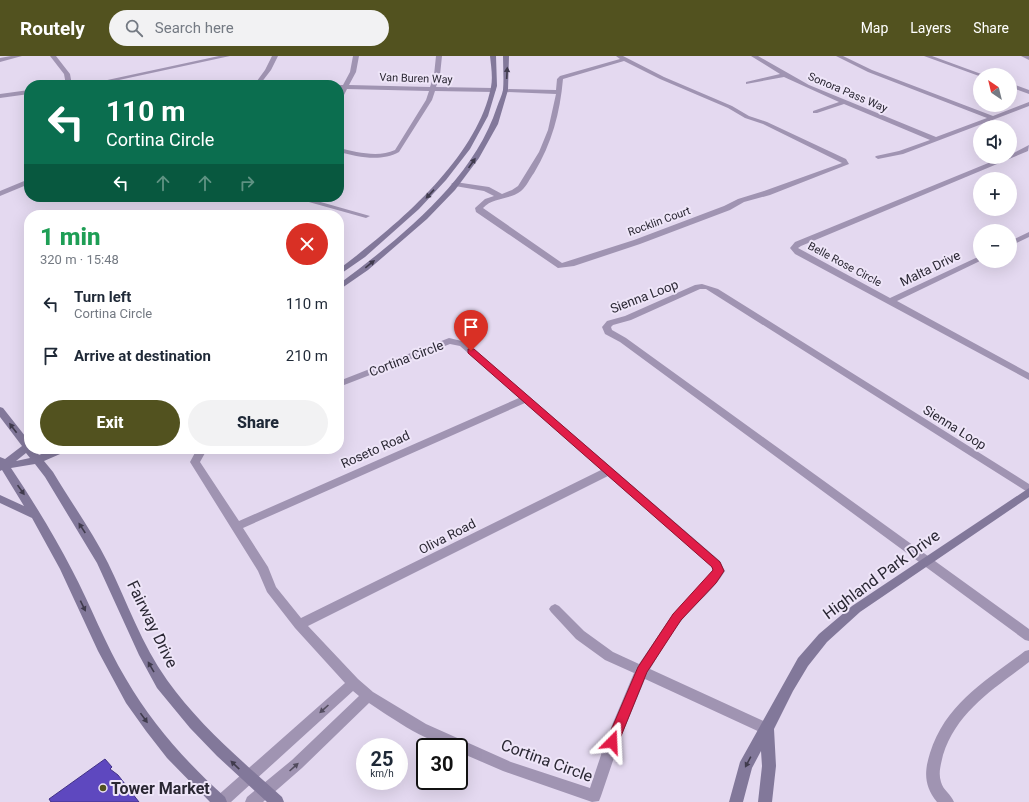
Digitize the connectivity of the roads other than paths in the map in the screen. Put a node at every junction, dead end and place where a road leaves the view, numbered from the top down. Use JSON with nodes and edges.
{"nodes":[{"id":1,"x":19,"y":56,"type":"edge"},
{"id":2,"x":53,"y":56,"type":"edge"},
{"id":3,"x":227,"y":56,"type":"edge"},
{"id":4,"x":275,"y":56,"type":"edge"},
{"id":5,"x":356,"y":56,"type":"edge"},
{"id":6,"x":439,"y":56,"type":"edge"},
{"id":7,"x":493,"y":56,"type":"edge"},
{"id":8,"x":506,"y":56,"type":"edge"},
{"id":9,"x":754,"y":56,"type":"edge"},
{"id":10,"x":839,"y":56,"type":"edge"},
{"id":11,"x":927,"y":56,"type":"edge"},
{"id":12,"x":1024,"y":56,"type":"edge"},
{"id":13,"x":622,"y":58,"type":"edge"},
{"id":14,"x":1029,"y":58,"type":"edge"},
{"id":15,"x":0,"y":60,"type":"edge"},
{"id":16,"x":973,"y":72,"type":"edge"},
{"id":17,"x":785,"y":75,"type":"junction"},
{"id":18,"x":68,"y":80,"type":"edge"},
{"id":19,"x":111,"y":80,"type":"edge"},
{"id":20,"x":261,"y":80,"type":"edge"},
{"id":21,"x":748,"y":83,"type":"dead end"},
{"id":22,"x":346,"y":87,"type":"junction"},
{"id":23,"x":1017,"y":88,"type":"edge"},
{"id":24,"x":433,"y":89,"type":"junction"},
{"id":25,"x":344,"y":90,"type":"edge"},
{"id":26,"x":492,"y":90,"type":"junction"},
{"id":27,"x":505,"y":90,"type":"junction"},
{"id":28,"x":559,"y":92,"type":"junction"},
{"id":29,"x":1029,"y":92,"type":"edge"},
{"id":30,"x":24,"y":93,"type":"edge"},
{"id":31,"x":0,"y":96,"type":"edge"},
{"id":32,"x":844,"y":102,"type":"junction"},
{"id":33,"x":1029,"y":104,"type":"edge"},
{"id":34,"x":815,"y":112,"type":"dead end"},
{"id":35,"x":993,"y":118,"type":"junction"},
{"id":36,"x":936,"y":140,"type":"junction"},
{"id":37,"x":1029,"y":147,"type":"edge"},
{"id":38,"x":344,"y":151,"type":"edge"},
{"id":39,"x":1017,"y":154,"type":"edge"},
{"id":40,"x":878,"y":157,"type":"dead end"},
{"id":41,"x":992,"y":164,"type":"edge"},
{"id":42,"x":24,"y":183,"type":"edge"},
{"id":43,"x":455,"y":184,"type":"junction"},
{"id":44,"x":0,"y":194,"type":"edge"},
{"id":45,"x":500,"y":196,"type":"junction"},
{"id":46,"x":313,"y":202,"type":"edge"},
{"id":47,"x":343,"y":210,"type":"edge"},
{"id":48,"x":344,"y":210,"type":"edge"},
{"id":49,"x":366,"y":216,"type":"dead end"},
{"id":50,"x":1029,"y":234,"type":"edge"},
{"id":51,"x":1017,"y":240,"type":"edge"},
{"id":52,"x":973,"y":261,"type":"edge"},
{"id":53,"x":344,"y":269,"type":"edge"},
{"id":54,"x":344,"y":284,"type":"edge"},
{"id":55,"x":890,"y":301,"type":"junction"},
{"id":56,"x":1029,"y":378,"type":"edge"},
{"id":57,"x":344,"y":382,"type":"edge"},
{"id":58,"x":525,"y":398,"type":"junction"},
{"id":59,"x":0,"y":410,"type":"edge"},
{"id":60,"x":24,"y":441,"type":"edge"},
{"id":61,"x":24,"y":450,"type":"edge"},
{"id":62,"x":34,"y":454,"type":"edge"},
{"id":63,"x":52,"y":454,"type":"edge"},
{"id":64,"x":199,"y":454,"type":"edge"},
{"id":65,"x":38,"y":460,"type":"junction"},
{"id":66,"x":1,"y":464,"type":"edge"},
{"id":67,"x":608,"y":471,"type":"junction"},
{"id":68,"x":1029,"y":490,"type":"edge"},
{"id":69,"x":0,"y":498,"type":"edge"},
{"id":70,"x":35,"y":516,"type":"junction"},
{"id":71,"x":237,"y":526,"type":"junction"},
{"id":72,"x":925,"y":562,"type":"junction"},
{"id":73,"x":555,"y":610,"type":"dead end"},
{"id":74,"x":299,"y":625,"type":"junction"},
{"id":75,"x":1029,"y":636,"type":"edge"},
{"id":76,"x":1029,"y":655,"type":"edge"},
{"id":77,"x":642,"y":670,"type":"junction"},
{"id":78,"x":353,"y":683,"type":"junction"},
{"id":79,"x":368,"y":696,"type":"junction"},
{"id":80,"x":767,"y":729,"type":"junction"},
{"id":81,"x":248,"y":777,"type":"junction"},
{"id":82,"x":264,"y":792,"type":"junction"},
{"id":83,"x":221,"y":802,"type":"edge"},
{"id":84,"x":252,"y":802,"type":"edge"},
{"id":85,"x":277,"y":802,"type":"edge"},
{"id":86,"x":736,"y":802,"type":"edge"},
{"id":87,"x":764,"y":802,"type":"edge"},
{"id":88,"x":947,"y":802,"type":"edge"}],
"edges":[{"from":1,"to":15,"type":"street"},
{"from":2,"to":18,"type":"street"},
{"from":3,"to":19,"type":"street"},
{"from":4,"to":20,"type":"street"},
{"from":5,"to":22,"type":"street"},
{"from":6,"to":24,"type":"street"},
{"from":7,"to":26,"type":"main road"},
{"from":27,"to":8,"type":"main road","one_way":true},
{"from":9,"to":17,"type":"street","name":"Sonora Pass Way"},
{"from":10,"to":35,"type":"street"},
{"from":11,"to":16,"type":"street"},
{"from":12,"to":14,"type":"street"},
{"from":13,"to":28,"type":"street","name":"Rocklin Court"},
{"from":13,"to":45,"type":"street","name":"Rocklin Court"},
{"from":17,"to":21,"type":"street"},
{"from":17,"to":32,"type":"street","name":"Sonora Pass Way"},
{"from":22,"to":24,"type":"street","name":"Van Buren Way"},
{"from":22,"to":25,"type":"street"},
{"from":23,"to":29,"type":"street"},
{"from":24,"to":26,"type":"street","name":"Van Buren Way"},
{"from":24,"to":38,"type":"street"},
{"from":26,"to":27,"type":"main road"},
{"from":26,"to":53,"type":"main road","one_way":true},
{"from":27,"to":28,"type":"street"},
{"from":43,"to":27,"type":"main road","one_way":true},
{"from":28,"to":45,"type":"street","name":"Rocklin Court"},
{"from":30,"to":31,"type":"street"},
{"from":32,"to":34,"type":"street"},
{"from":32,"to":36,"type":"street","name":"Sonora Pass Way"},
{"from":33,"to":35,"type":"street"},
{"from":35,"to":36,"type":"street"},
{"from":36,"to":40,"type":"street"},
{"from":37,"to":39,"type":"street","name":"Belle Rose Circle"},
{"from":41,"to":55,"type":"street","name":"Belle Rose Circle"},
{"from":42,"to":44,"type":"street"},
{"from":43,"to":45,"type":"street"},
{"from":54,"to":43,"type":"main road","one_way":true},
{"from":46,"to":47,"type":"street"},
{"from":48,"to":49,"type":"street"},
{"from":50,"to":51,"type":"street"},
{"from":52,"to":55,"type":"street","name":"Malta Drive"},
{"from":55,"to":56,"type":"street","name":"Belle Rose Circle"},
{"from":57,"to":58,"type":"street","name":"Cortina Circle"},
{"from":58,"to":67,"type":"street","name":"Cortina Circle"},
{"from":58,"to":71,"type":"street","name":"Roseto Road"},
{"from":60,"to":59,"type":"main road","name":"Fairway Drive","one_way":true},
{"from":61,"to":66,"type":"main road"},
{"from":62,"to":65,"type":"main road","name":"Fairway Drive"},
{"from":63,"to":65,"type":"main road"},
{"from":64,"to":71,"type":"street","name":"Cortina Circle"},
{"from":65,"to":66,"type":"main road"},
{"from":81,"to":65,"type":"main road","name":"Fairway Drive","one_way":true},
{"from":66,"to":70,"type":"main road","one_way":true},
{"from":67,"to":74,"type":"street","name":"Oliva Road"},
{"from":67,"to":77,"type":"street","name":"Cortina Circle"},
{"from":68,"to":72,"type":"main road","name":"Highland Park Drive"},
{"from":68,"to":72,"type":"street","name":"Sienna Loop"},
{"from":69,"to":70,"type":"main road"},
{"from":70,"to":83,"type":"main road","one_way":true},
{"from":71,"to":74,"type":"street","name":"Cortina Circle"},
{"from":72,"to":75,"type":"street"},
{"from":72,"to":80,"type":"main road","name":"Highland Park Drive"},
{"from":73,"to":77,"type":"street"},
{"from":74,"to":78,"type":"street","name":"Cortina Circle"},
{"from":76,"to":88,"type":"street"},
{"from":77,"to":79,"type":"street","name":"Cortina Circle"},
{"from":77,"to":80,"type":"street"},
{"from":78,"to":79,"type":"street","name":"Cortina Circle"},
{"from":78,"to":81,"type":"street","one_way":true},
{"from":82,"to":79,"type":"street","one_way":true},
{"from":80,"to":86,"type":"main road","name":"Highland Park Drive","one_way":true},
{"from":80,"to":87,"type":"main road","name":"Highland Park Drive"},
{"from":81,"to":82,"type":"main road","name":"Fairway Drive"},
{"from":81,"to":83,"type":"street"},
{"from":82,"to":84,"type":"street"},
{"from":82,"to":85,"type":"main road","name":"Fairway Drive"}]}
